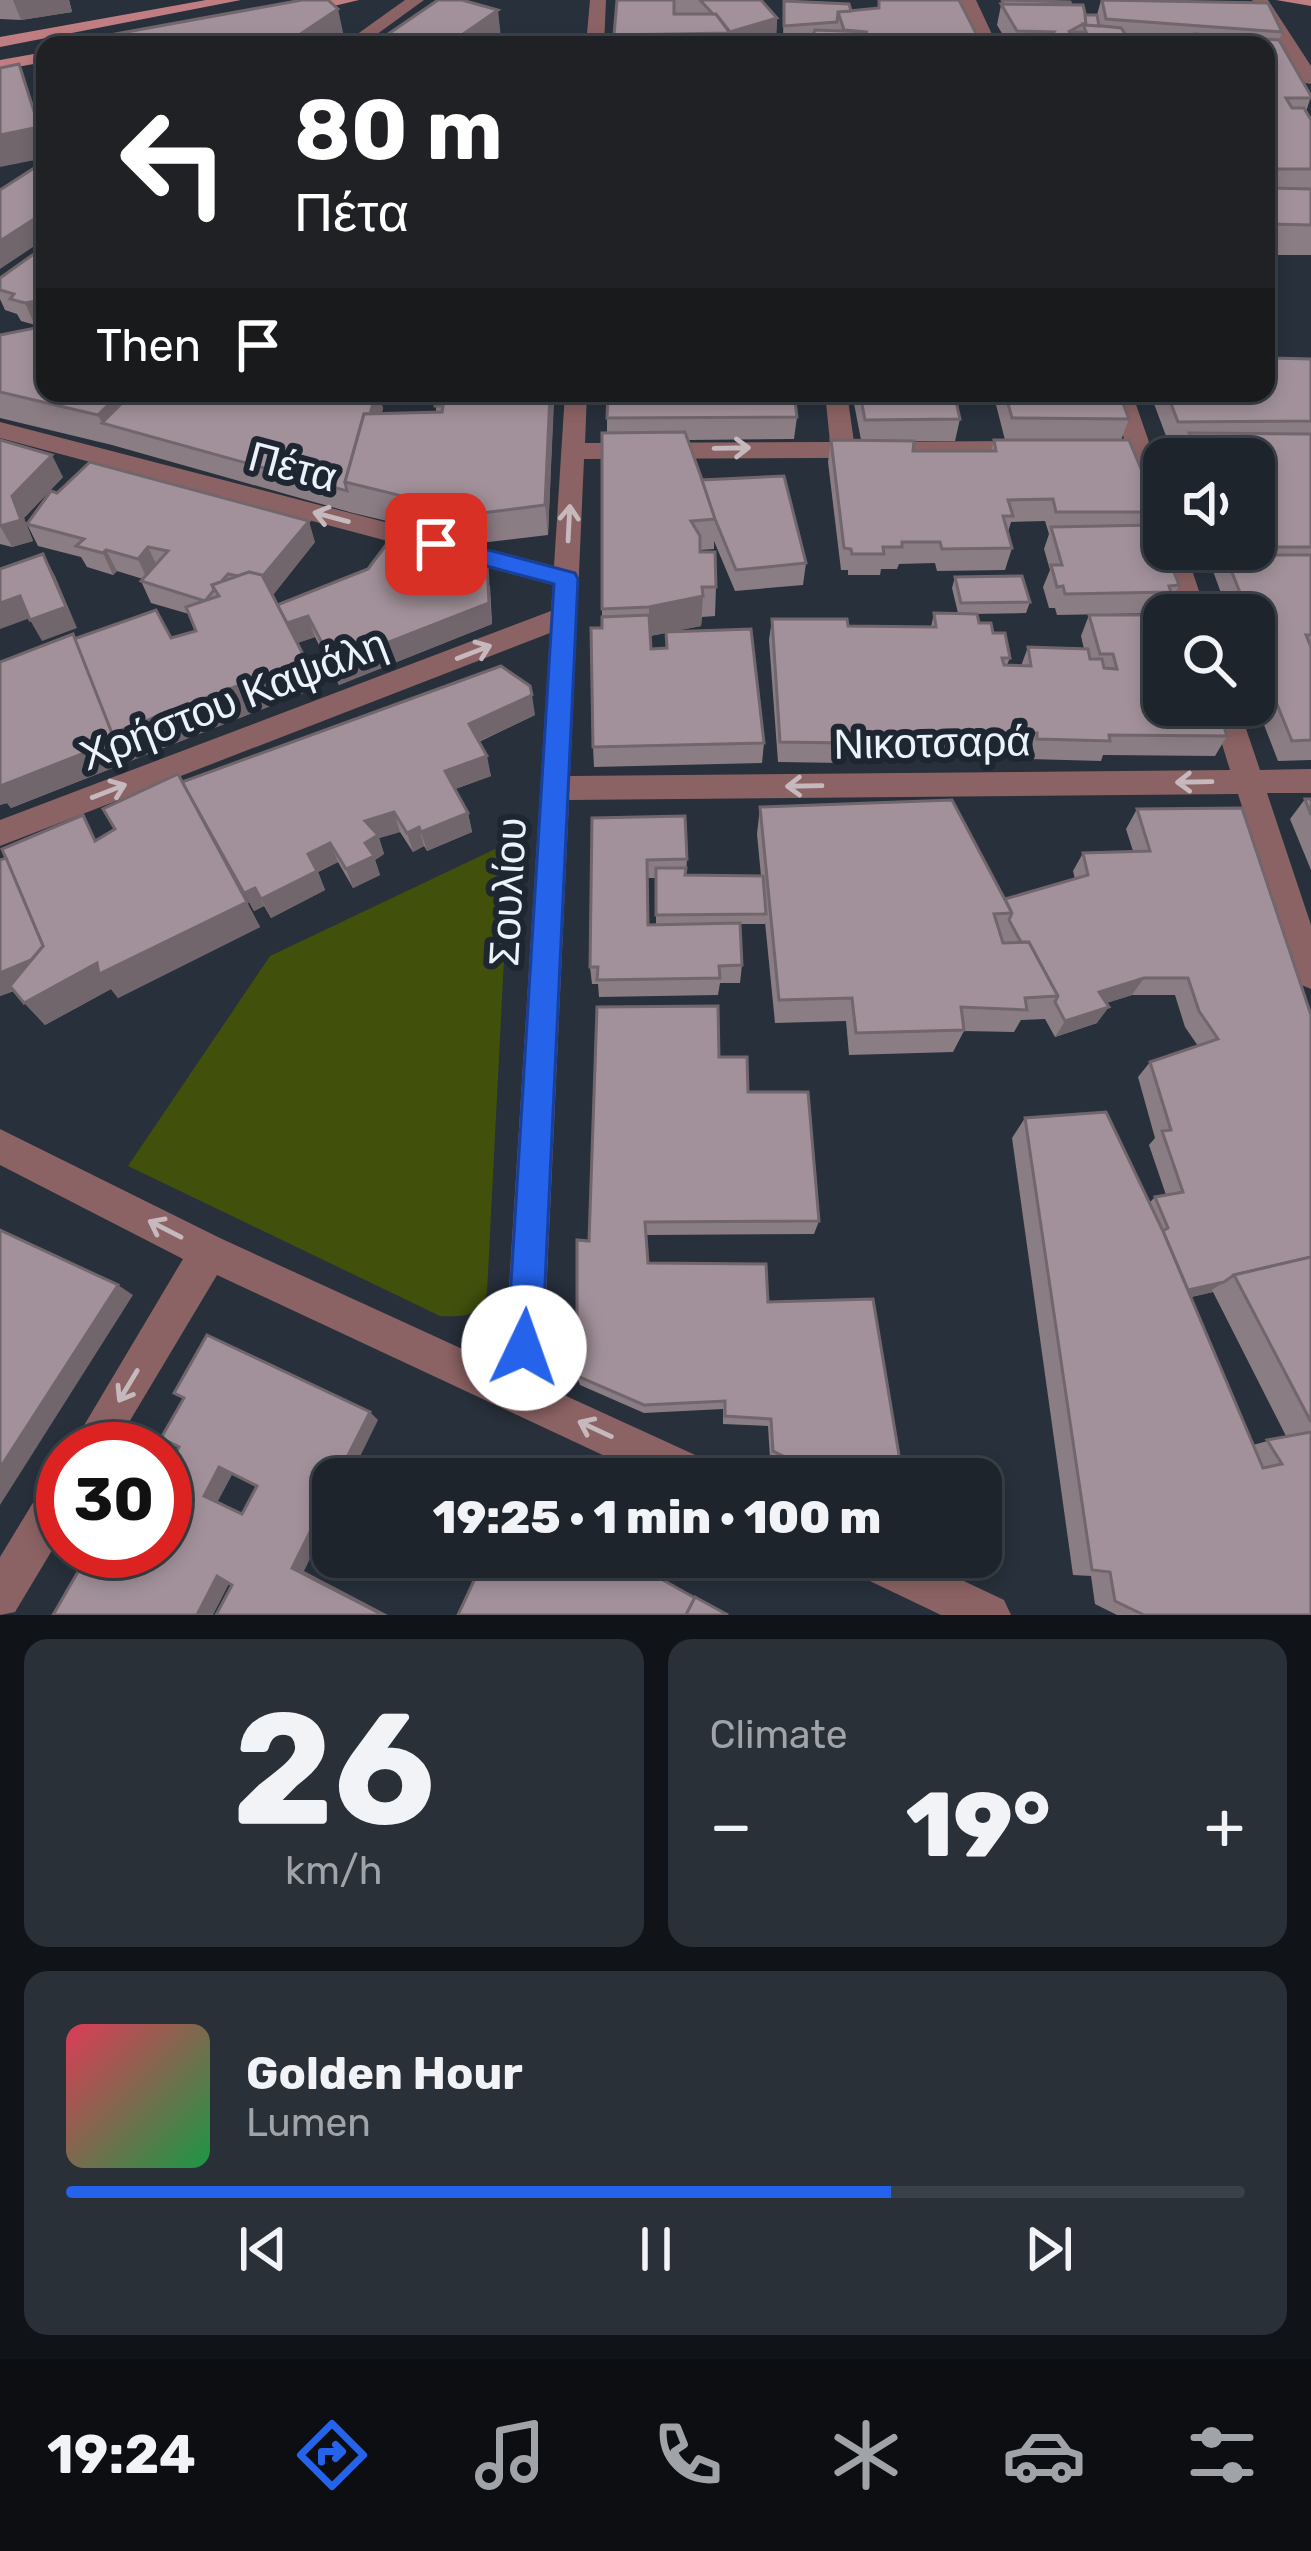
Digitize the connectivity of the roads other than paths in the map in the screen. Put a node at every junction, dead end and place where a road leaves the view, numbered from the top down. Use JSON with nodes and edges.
{"nodes":[{"id":1,"x":232,"y":0,"type":"edge"},
{"id":2,"x":351,"y":0,"type":"edge"},
{"id":3,"x":416,"y":0,"type":"edge"},
{"id":4,"x":598,"y":0,"type":"edge"},
{"id":5,"x":968,"y":0,"type":"edge"},
{"id":6,"x":1260,"y":0,"type":"edge"},
{"id":7,"x":1285,"y":0,"type":"edge"},
{"id":8,"x":1311,"y":1,"type":"edge"},
{"id":9,"x":263,"y":16,"type":"edge"},
{"id":10,"x":364,"y":36,"type":"edge"},
{"id":11,"x":596,"y":36,"type":"edge"},
{"id":12,"x":984,"y":36,"type":"edge"},
{"id":13,"x":0,"y":42,"type":"edge"},
{"id":14,"x":36,"y":59,"type":"edge"},
{"id":15,"x":0,"y":65,"type":"edge"},
{"id":16,"x":1311,"y":79,"type":"edge"},
{"id":17,"x":576,"y":402,"type":"edge"},
{"id":18,"x":837,"y":402,"type":"edge"},
{"id":19,"x":1123,"y":402,"type":"edge"},
{"id":20,"x":0,"y":430,"type":"edge"},
{"id":21,"x":843,"y":447,"type":"junction"},
{"id":22,"x":573,"y":451,"type":"junction"},
{"id":23,"x":1140,"y":451,"type":"junction"},
{"id":24,"x":1143,"y":451,"type":"edge"},
{"id":25,"x":1143,"y":460,"type":"edge"},
{"id":26,"x":566,"y":579,"type":"junction"},
{"id":27,"x":564,"y":617,"type":"junction"},
{"id":28,"x":1231,"y":726,"type":"edge"},
{"id":29,"x":1250,"y":781,"type":"junction"},
{"id":30,"x":1311,"y":781,"type":"edge"},
{"id":31,"x":555,"y":788,"type":"junction"},
{"id":32,"x":0,"y":833,"type":"edge"},
{"id":33,"x":1311,"y":974,"type":"edge"},
{"id":34,"x":0,"y":1147,"type":"edge"},
{"id":35,"x":209,"y":1252,"type":"junction"},
{"id":36,"x":522,"y":1395,"type":"junction"},
{"id":37,"x":106,"y":1422,"type":"edge"},
{"id":38,"x":656,"y":1458,"type":"edge"},
{"id":39,"x":36,"y":1538,"type":"edge"},
{"id":40,"x":911,"y":1578,"type":"edge"},
{"id":41,"x":0,"y":1597,"type":"edge"},
{"id":42,"x":989,"y":1615,"type":"edge"}],
"edges":[{"from":1,"to":13,"type":"main road"},
{"from":2,"to":9,"type":"main road"},
{"from":3,"to":10,"type":"street"},
{"from":4,"to":11,"type":"street"},
{"from":5,"to":12,"type":"street"},
{"from":6,"to":16,"type":"street"},
{"from":7,"to":8,"type":"main road"},
{"from":14,"to":15,"type":"main road"},
{"from":17,"to":22,"type":"street","name":"Σουλίου"},
{"from":18,"to":21,"type":"street"},
{"from":19,"to":23,"type":"street"},
{"from":26,"to":20,"type":"street","name":"Πέτα","one_way":true},
{"from":22,"to":21,"type":"street","one_way":true},
{"from":21,"to":23,"type":"street"},
{"from":26,"to":22,"type":"street","name":"Σουλίου","one_way":true},
{"from":23,"to":24,"type":"street"},
{"from":23,"to":25,"type":"street"},
{"from":26,"to":27,"type":"street","name":"Σουλίου"},
{"from":27,"to":31,"type":"street","name":"Σουλίου"},
{"from":32,"to":27,"type":"street","name":"Χρήστου Καψάλη","one_way":true},
{"from":28,"to":29,"type":"street"},
{"from":29,"to":30,"type":"street","name":"Νικοτσαρά"},
{"from":29,"to":31,"type":"street","name":"Νικοτσαρά","one_way":true},
{"from":29,"to":33,"type":"street"},
{"from":31,"to":36,"type":"street","name":"Σουλίου"},
{"from":35,"to":34,"type":"street","one_way":true},
{"from":35,"to":36,"type":"street"},
{"from":35,"to":37,"type":"street","one_way":true},
{"from":38,"to":36,"type":"street","one_way":true},
{"from":39,"to":41,"type":"street"},
{"from":40,"to":42,"type":"street"}]}
